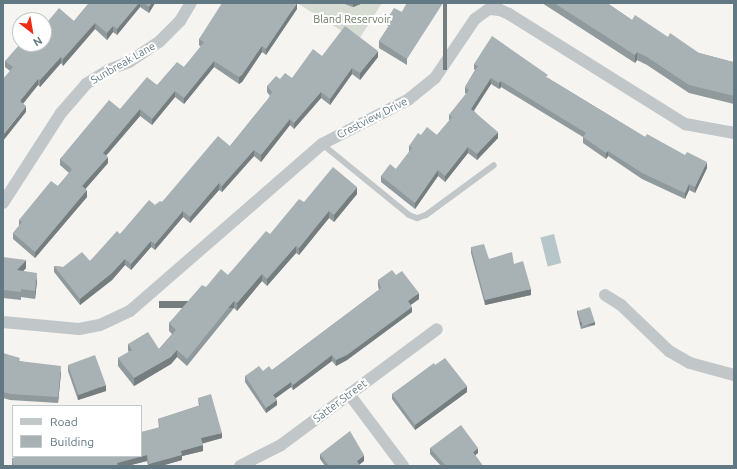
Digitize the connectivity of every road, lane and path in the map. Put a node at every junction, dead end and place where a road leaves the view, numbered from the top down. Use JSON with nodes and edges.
{"nodes":[{"id":1,"x":191,"y":3,"type":"edge"},
{"id":2,"x":734,"y":132,"type":"edge"},
{"id":3,"x":322,"y":144,"type":"junction"},
{"id":4,"x":494,"y":165,"type":"dead end"},
{"id":5,"x":3,"y":203,"type":"edge"},
{"id":6,"x":605,"y":295,"type":"dead end"},
{"id":7,"x":3,"y":322,"type":"edge"},
{"id":8,"x":437,"y":329,"type":"dead end"},
{"id":9,"x":734,"y":375,"type":"edge"},
{"id":10,"x":349,"y":394,"type":"junction"},
{"id":11,"x":240,"y":466,"type":"edge"},
{"id":12,"x":403,"y":466,"type":"edge"}],
"edges":[{"from":1,"to":5,"type":"street","name":"Sunbreak Lane"},
{"from":2,"to":3,"type":"street","name":"Crestview Drive"},
{"from":3,"to":4,"type":"lane"},
{"from":3,"to":7,"type":"street","name":"Crestview Drive"},
{"from":6,"to":9,"type":"street"},
{"from":8,"to":10,"type":"street","name":"Satter Street"},
{"from":10,"to":11,"type":"street","name":"Satter Street"},
{"from":10,"to":12,"type":"street"}]}
